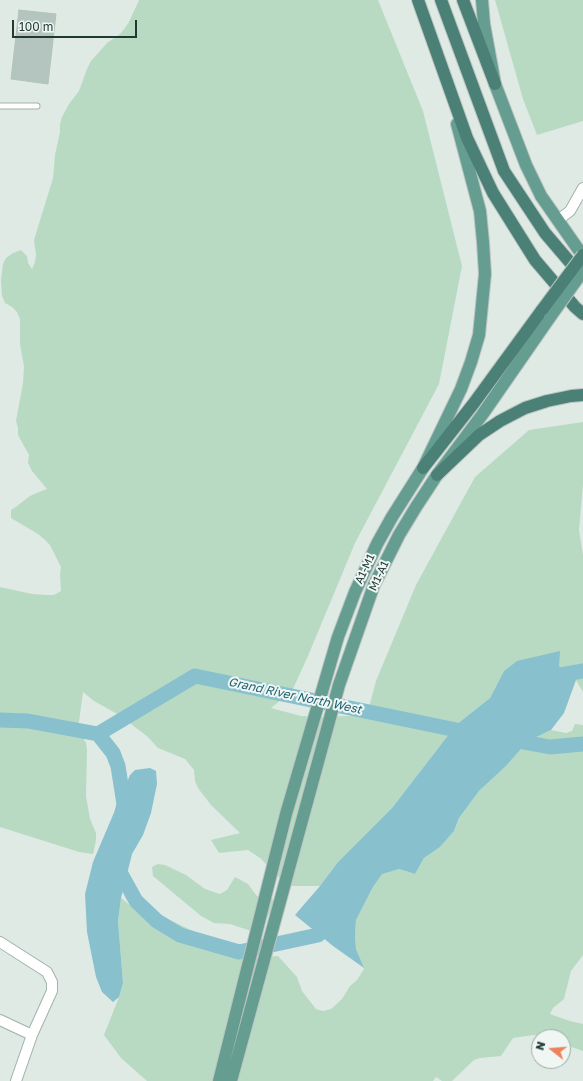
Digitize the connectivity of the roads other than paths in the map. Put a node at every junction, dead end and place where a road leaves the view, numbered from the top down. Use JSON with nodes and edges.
{"nodes":[{"id":1,"x":412,"y":0,"type":"edge"},
{"id":2,"x":418,"y":0,"type":"edge"},
{"id":3,"x":441,"y":0,"type":"edge"},
{"id":4,"x":463,"y":0,"type":"edge"},
{"id":5,"x":482,"y":0,"type":"edge"},
{"id":6,"x":495,"y":84,"type":"junction"},
{"id":7,"x":448,"y":88,"type":"junction"},
{"id":8,"x":0,"y":106,"type":"edge"},
{"id":9,"x":37,"y":106,"type":"dead end"},
{"id":10,"x":457,"y":126,"type":"junction"},
{"id":11,"x":583,"y":188,"type":"edge"},
{"id":12,"x":558,"y":220,"type":"junction"},
{"id":13,"x":583,"y":254,"type":"edge"},
{"id":14,"x":583,"y":271,"type":"edge"},
{"id":15,"x":583,"y":278,"type":"edge"},
{"id":16,"x":546,"y":314,"type":"junction"},
{"id":17,"x":583,"y":314,"type":"edge"},
{"id":18,"x":583,"y":395,"type":"edge"},
{"id":19,"x":423,"y":468,"type":"junction"},
{"id":20,"x":437,"y":475,"type":"junction"},
{"id":21,"x":0,"y":942,"type":"edge"},
{"id":22,"x":0,"y":1020,"type":"edge"},
{"id":23,"x":32,"y":1035,"type":"junction"},
{"id":24,"x":16,"y":1081,"type":"edge"},
{"id":25,"x":218,"y":1081,"type":"edge"},
{"id":26,"x":231,"y":1081,"type":"edge"}],
"edges":[{"from":1,"to":10,"type":"main road","name":"A1-M1"},
{"from":2,"to":7,"type":"highway"},
{"from":3,"to":15,"type":"highway"},
{"from":4,"to":6,"type":"highway"},
{"from":5,"to":6,"type":"main road"},
{"from":6,"to":12,"type":"main road"},
{"from":7,"to":10,"type":"highway"},
{"from":7,"to":17,"type":"highway"},
{"from":8,"to":9,"type":"lane"},
{"from":10,"to":19,"type":"main road","name":"A1-M1"},
{"from":11,"to":12,"type":"street"},
{"from":12,"to":13,"type":"main road"},
{"from":13,"to":16,"type":"highway","bridge":true},
{"from":14,"to":16,"type":"main road","name":"M1-A1","bridge":true},
{"from":16,"to":19,"type":"highway"},
{"from":16,"to":20,"type":"main road","name":"M1-A1"},
{"from":18,"to":20,"type":"highway"},
{"from":19,"to":25,"type":"main road","name":"A1-M1"},
{"from":20,"to":26,"type":"main road","name":"M1-A1"},
{"from":21,"to":23,"type":"street"},
{"from":22,"to":23,"type":"street"},
{"from":23,"to":24,"type":"street"}]}
